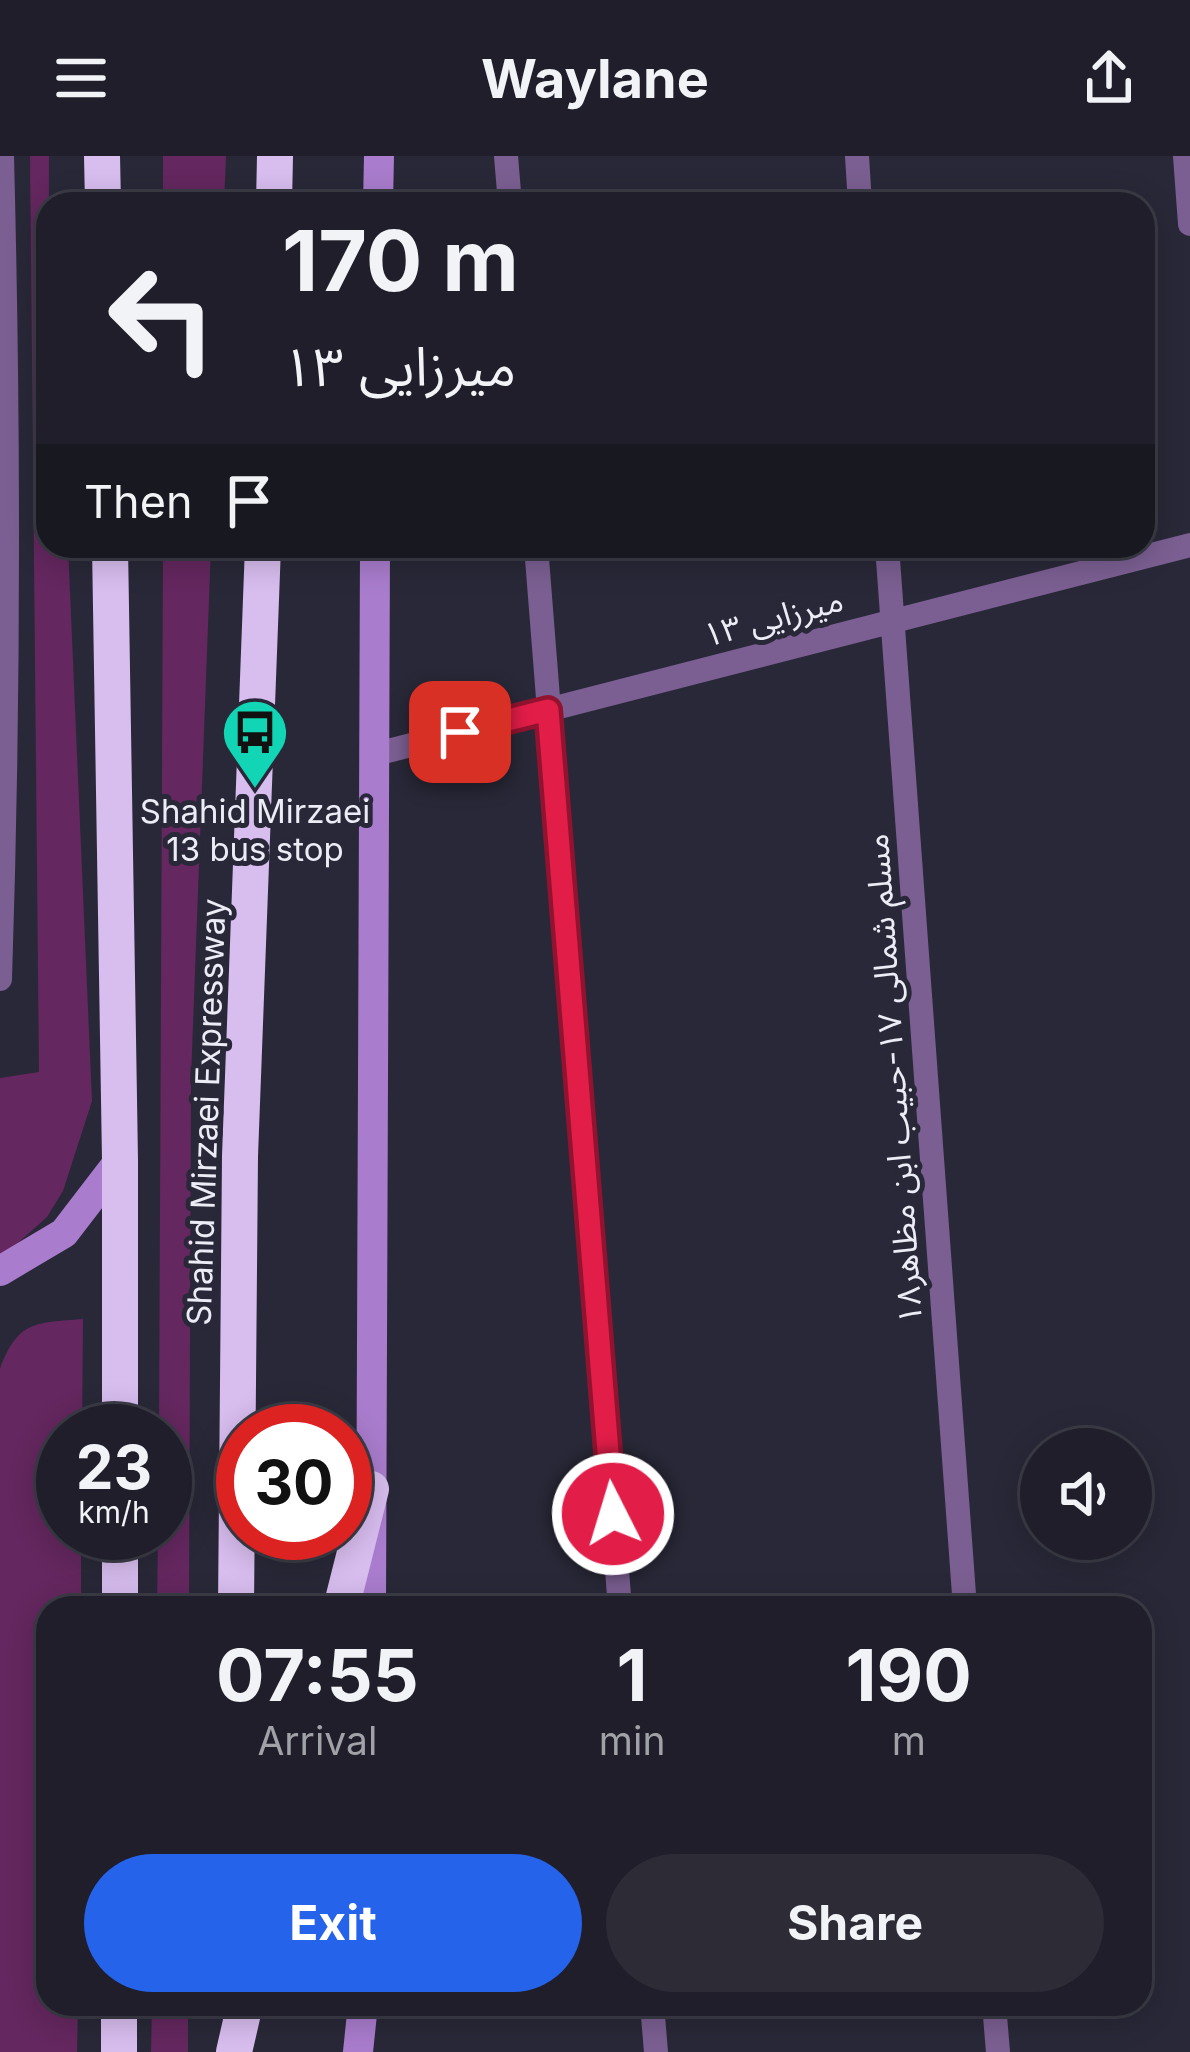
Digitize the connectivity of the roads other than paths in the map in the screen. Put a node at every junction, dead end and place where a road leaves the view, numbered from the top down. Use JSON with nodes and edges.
{"nodes":[{"id":1,"x":2,"y":156,"type":"edge"},
{"id":2,"x":102,"y":156,"type":"edge"},
{"id":3,"x":275,"y":156,"type":"edge"},
{"id":4,"x":379,"y":156,"type":"edge"},
{"id":5,"x":506,"y":156,"type":"edge"},
{"id":6,"x":856,"y":156,"type":"edge"},
{"id":7,"x":1185,"y":156,"type":"edge"},
{"id":8,"x":103,"y":192,"type":"edge"},
{"id":9,"x":274,"y":192,"type":"edge"},
{"id":10,"x":378,"y":192,"type":"edge"},
{"id":11,"x":509,"y":192,"type":"edge"},
{"id":12,"x":859,"y":192,"type":"edge"},
{"id":13,"x":1190,"y":224,"type":"edge"},
{"id":14,"x":4,"y":382,"type":"edge"},
{"id":15,"x":1190,"y":544,"type":"edge"},
{"id":16,"x":1155,"y":553,"type":"edge"},
{"id":17,"x":110,"y":558,"type":"edge"},
{"id":18,"x":263,"y":558,"type":"edge"},
{"id":19,"x":375,"y":558,"type":"edge"},
{"id":20,"x":537,"y":558,"type":"edge"},
{"id":21,"x":888,"y":558,"type":"edge"},
{"id":22,"x":1135,"y":558,"type":"edge"},
{"id":23,"x":2,"y":571,"type":"edge"},
{"id":24,"x":893,"y":620,"type":"junction"},
{"id":25,"x":548,"y":710,"type":"junction"},
{"id":26,"x":372,"y":754,"type":"junction"},
{"id":27,"x":1,"y":915,"type":"edge"},
{"id":28,"x":0,"y":979,"type":"edge"},
{"id":29,"x":120,"y":1160,"type":"junction"},
{"id":30,"x":0,"y":1270,"type":"edge"},
{"id":31,"x":120,"y":1404,"type":"edge"},
{"id":32,"x":370,"y":1404,"type":"edge"},
{"id":33,"x":120,"y":1560,"type":"edge"},
{"id":34,"x":353,"y":1560,"type":"edge"},
{"id":35,"x":370,"y":1560,"type":"edge"},
{"id":36,"x":120,"y":1596,"type":"edge"},
{"id":37,"x":236,"y":1596,"type":"edge"},
{"id":38,"x":344,"y":1596,"type":"edge"},
{"id":39,"x":370,"y":1596,"type":"edge"},
{"id":40,"x":619,"y":1596,"type":"edge"},
{"id":41,"x":964,"y":1596,"type":"edge"},
{"id":42,"x":119,"y":2016,"type":"edge"},
{"id":43,"x":232,"y":2016,"type":"edge"},
{"id":44,"x":242,"y":2016,"type":"edge"},
{"id":45,"x":362,"y":2016,"type":"edge"},
{"id":46,"x":653,"y":2016,"type":"edge"},
{"id":47,"x":995,"y":2016,"type":"edge"},
{"id":48,"x":119,"y":2052,"type":"edge"},
{"id":49,"x":232,"y":2052,"type":"edge"},
{"id":50,"x":358,"y":2052,"type":"edge"},
{"id":51,"x":656,"y":2052,"type":"edge"},
{"id":52,"x":998,"y":2052,"type":"edge"}],
"edges":[{"from":1,"to":14,"type":"street"},
{"from":2,"to":8,"type":"highway"},
{"from":3,"to":9,"type":"highway"},
{"from":4,"to":10,"type":"street"},
{"from":5,"to":11,"type":"street"},
{"from":6,"to":12,"type":"street"},
{"from":7,"to":13,"type":"street"},
{"from":14,"to":23,"type":"street"},
{"from":15,"to":16,"type":"street","name":"میرزایی ۱۳"},
{"from":17,"to":29,"type":"highway"},
{"from":18,"to":37,"type":"highway","name":"Shahid Mirzaei Expressway"},
{"from":19,"to":26,"type":"street"},
{"from":20,"to":25,"type":"street"},
{"from":21,"to":24,"type":"street","name":"مسلم شمالی ۱۷-حبیب ابن مظاهر۱۸"},
{"from":22,"to":24,"type":"street","name":"میرزایی ۱۳"},
{"from":23,"to":27,"type":"street"},
{"from":24,"to":25,"type":"street","name":"میرزایی ۱۳"},
{"from":24,"to":41,"type":"street","name":"مسلم شمالی ۱۷-حبیب ابن مظاهر۱۸"},
{"from":25,"to":26,"type":"street","name":"میرزایی ۱۳"},
{"from":25,"to":40,"type":"street"},
{"from":26,"to":32,"type":"street"},
{"from":27,"to":28,"type":"street"},
{"from":29,"to":30,"type":"street"},
{"from":29,"to":31,"type":"highway"},
{"from":33,"to":36,"type":"highway"},
{"from":34,"to":38,"type":"highway"},
{"from":35,"to":39,"type":"street"},
{"from":42,"to":48,"type":"highway"},
{"from":43,"to":49,"type":"highway"},
{"from":44,"to":49,"type":"highway"},
{"from":45,"to":50,"type":"street"},
{"from":46,"to":51,"type":"street"},
{"from":47,"to":52,"type":"street"}]}
